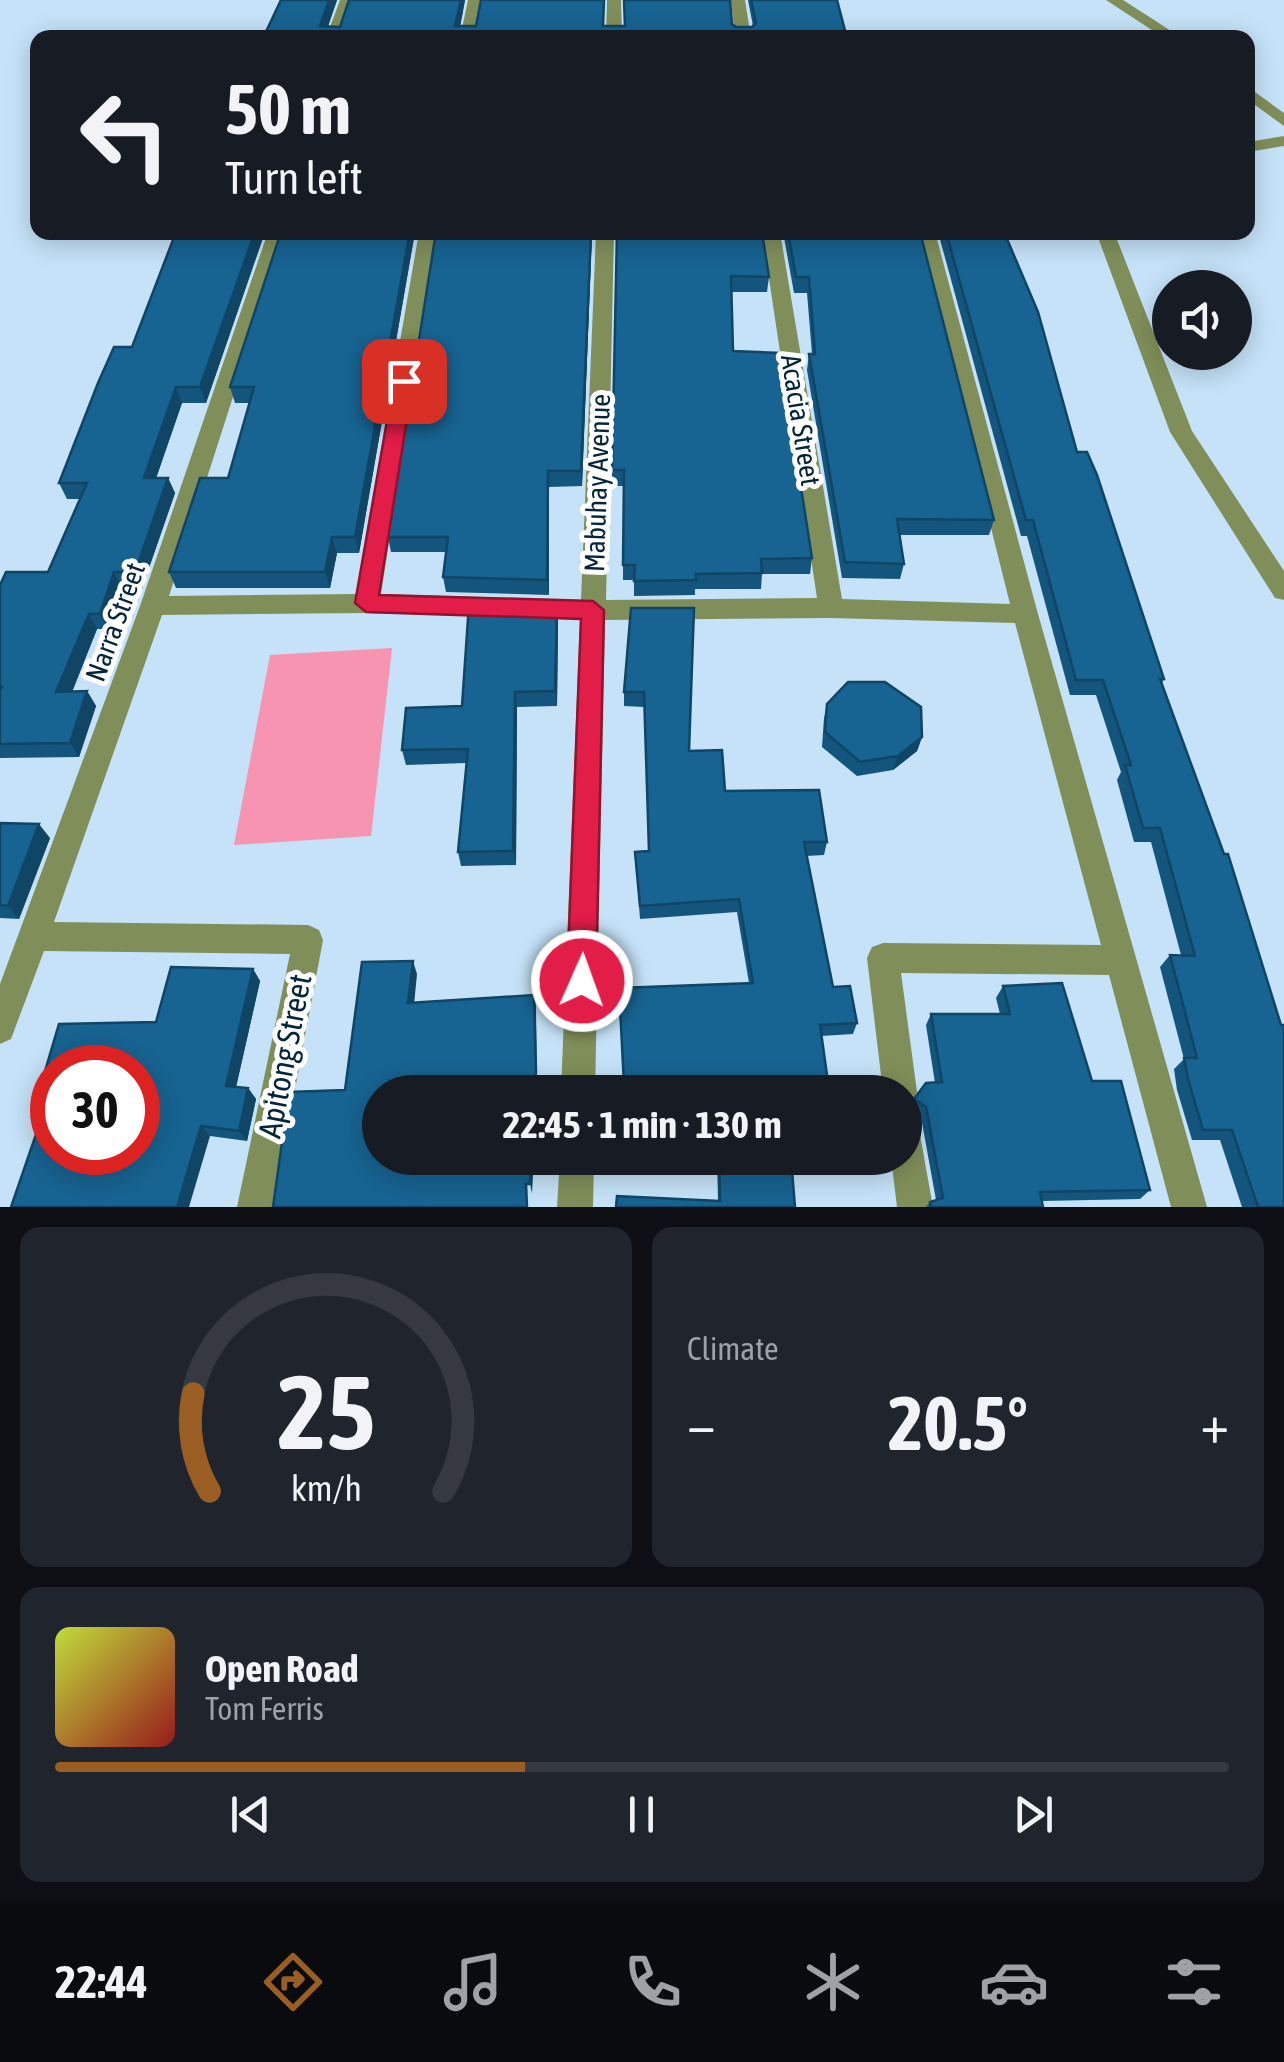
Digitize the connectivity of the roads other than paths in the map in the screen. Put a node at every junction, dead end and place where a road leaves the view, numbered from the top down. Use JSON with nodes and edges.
{"nodes":[{"id":1,"x":347,"y":0,"type":"edge"},
{"id":2,"x":474,"y":0,"type":"edge"},
{"id":3,"x":614,"y":0,"type":"edge"},
{"id":4,"x":738,"y":0,"type":"edge"},
{"id":5,"x":1113,"y":0,"type":"edge"},
{"id":6,"x":337,"y":30,"type":"edge"},
{"id":7,"x":468,"y":30,"type":"edge"},
{"id":8,"x":614,"y":30,"type":"edge"},
{"id":9,"x":742,"y":30,"type":"edge"},
{"id":10,"x":1163,"y":30,"type":"edge"},
{"id":11,"x":1255,"y":98,"type":"edge"},
{"id":12,"x":1284,"y":121,"type":"edge"},
{"id":13,"x":1284,"y":141,"type":"edge"},
{"id":14,"x":1255,"y":146,"type":"edge"},
{"id":15,"x":274,"y":240,"type":"edge"},
{"id":16,"x":427,"y":240,"type":"edge"},
{"id":17,"x":605,"y":240,"type":"edge"},
{"id":18,"x":772,"y":240,"type":"edge"},
{"id":19,"x":928,"y":240,"type":"edge"},
{"id":20,"x":1108,"y":240,"type":"edge"},
{"id":21,"x":1284,"y":592,"type":"edge"},
{"id":22,"x":366,"y":603,"type":"junction"},
{"id":23,"x":153,"y":606,"type":"junction"},
{"id":24,"x":830,"y":608,"type":"junction"},
{"id":25,"x":593,"y":610,"type":"junction"},
{"id":26,"x":1025,"y":614,"type":"junction"},
{"id":27,"x":33,"y":936,"type":"junction"},
{"id":28,"x":1124,"y":960,"type":"junction"},
{"id":29,"x":0,"y":1028,"type":"edge"},
{"id":30,"x":579,"y":1075,"type":"edge"},
{"id":31,"x":898,"y":1075,"type":"edge"},
{"id":32,"x":576,"y":1175,"type":"edge"},
{"id":33,"x":911,"y":1175,"type":"edge"},
{"id":34,"x":254,"y":1207,"type":"edge"},
{"id":35,"x":575,"y":1207,"type":"edge"},
{"id":36,"x":915,"y":1207,"type":"edge"},
{"id":37,"x":1189,"y":1207,"type":"edge"}],
"edges":[{"from":1,"to":6,"type":"street"},
{"from":2,"to":7,"type":"street"},
{"from":3,"to":8,"type":"street"},
{"from":4,"to":9,"type":"street"},
{"from":5,"to":10,"type":"street"},
{"from":11,"to":12,"type":"street"},
{"from":13,"to":14,"type":"street"},
{"from":15,"to":23,"type":"street","name":"Narra Street"},
{"from":16,"to":22,"type":"street"},
{"from":17,"to":25,"type":"street","name":"Mabuhay Avenue"},
{"from":18,"to":24,"type":"street","name":"Acacia Street"},
{"from":19,"to":26,"type":"street"},
{"from":20,"to":21,"type":"street"},
{"from":22,"to":23,"type":"street"},
{"from":22,"to":25,"type":"street"},
{"from":23,"to":27,"type":"street","name":"Narra Street"},
{"from":24,"to":25,"type":"street"},
{"from":24,"to":26,"type":"street"},
{"from":25,"to":30,"type":"street","name":"Mabuhay Avenue"},
{"from":26,"to":28,"type":"street"},
{"from":27,"to":29,"type":"street","name":"Narra Street"},
{"from":27,"to":34,"type":"street","name":"Apitong Street"},
{"from":28,"to":31,"type":"street"},
{"from":28,"to":37,"type":"street"},
{"from":32,"to":35,"type":"street"},
{"from":33,"to":36,"type":"street"}]}
